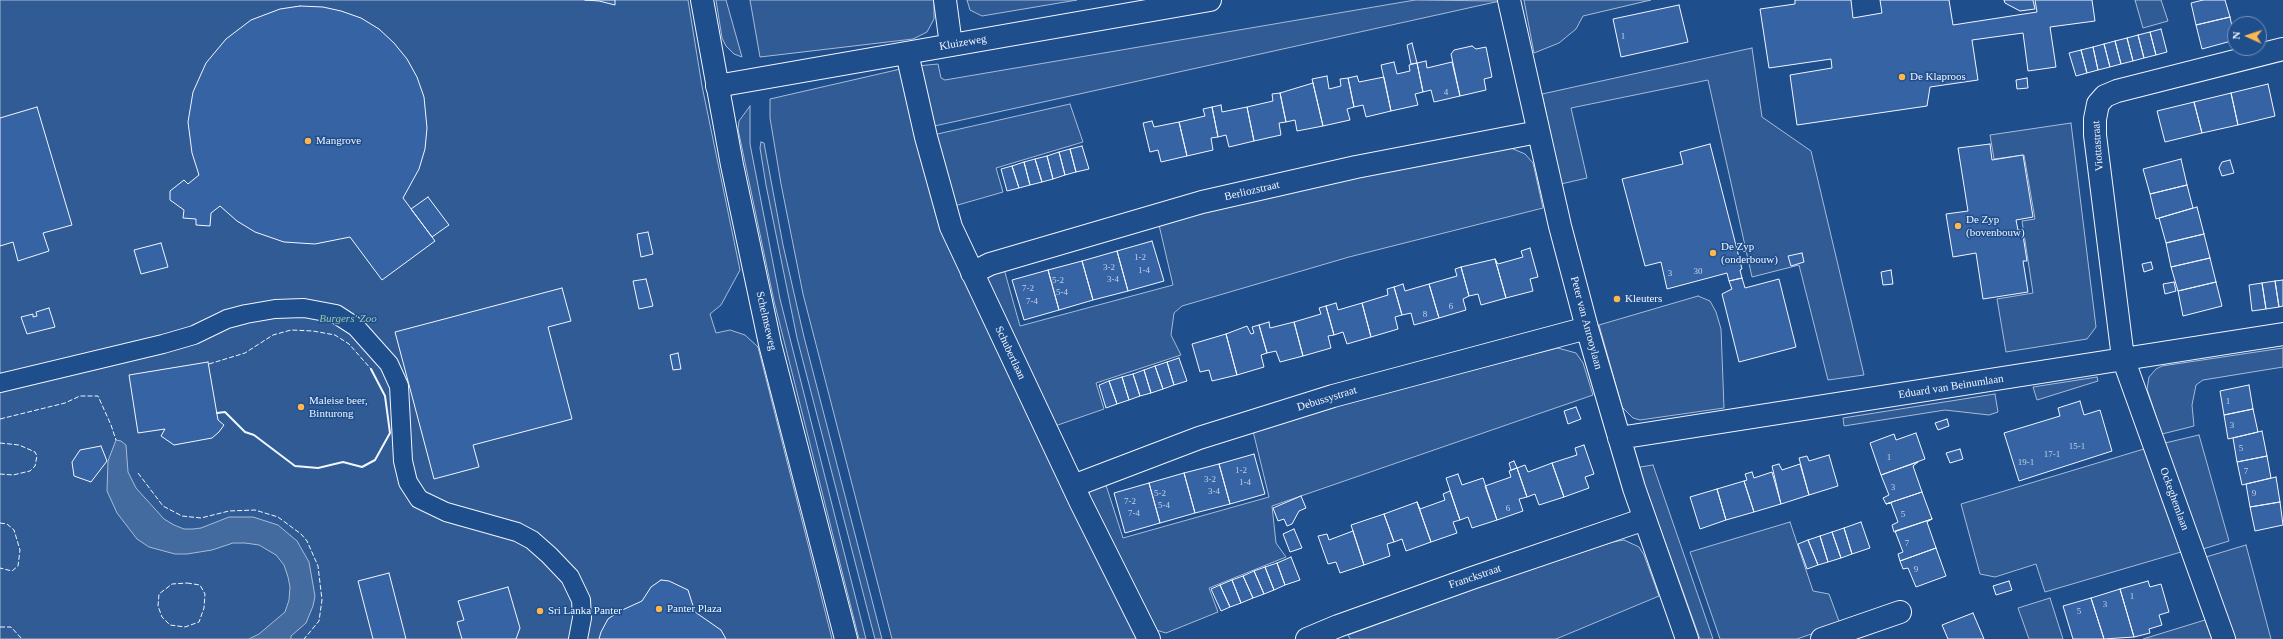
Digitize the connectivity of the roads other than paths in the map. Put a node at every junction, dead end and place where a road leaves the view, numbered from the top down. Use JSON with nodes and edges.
{"nodes":[{"id":1,"x":702,"y":0,"type":"edge"},
{"id":2,"x":945,"y":0,"type":"edge"},
{"id":3,"x":1210,"y":0,"type":"edge"},
{"id":4,"x":1509,"y":0,"type":"edge"},
{"id":5,"x":952,"y":45,"type":"junction"},
{"id":6,"x":2283,"y":49,"type":"edge"},
{"id":7,"x":907,"y":53,"type":"junction"},
{"id":8,"x":717,"y":86,"type":"junction"},
{"id":9,"x":1538,"y":132,"type":"junction"},
{"id":10,"x":972,"y":273,"type":"junction"},
{"id":11,"x":1587,"y":328,"type":"junction"},
{"id":12,"x":2283,"y":334,"type":"edge"},
{"id":13,"x":2123,"y":358,"type":"junction"},
{"id":14,"x":0,"y":383,"type":"edge"},
{"id":15,"x":1619,"y":438,"type":"junction"},
{"id":16,"x":1073,"y":486,"type":"junction"},
{"id":17,"x":1645,"y":519,"type":"junction"},
{"id":18,"x":1900,"y":612,"type":"dead end"},
{"id":19,"x":578,"y":639,"type":"edge"},
{"id":20,"x":846,"y":639,"type":"edge"},
{"id":21,"x":1149,"y":639,"type":"edge"},
{"id":22,"x":1307,"y":639,"type":"edge"},
{"id":23,"x":1687,"y":639,"type":"edge"},
{"id":24,"x":1822,"y":639,"type":"edge"},
{"id":25,"x":2224,"y":639,"type":"edge"}],
"edges":[{"from":1,"to":8,"type":"street","name":"Schelmseweg"},
{"from":2,"to":5,"type":"street"},
{"from":3,"to":5,"type":"street","name":"Kluizeweg"},
{"from":4,"to":9,"type":"street","name":"Peter van Anrooylaan"},
{"from":5,"to":7,"type":"street","name":"Kluizeweg"},
{"from":6,"to":13,"type":"street","name":"Viottastraat"},
{"from":7,"to":8,"type":"street","name":"Kluizeweg"},
{"from":7,"to":10,"type":"street","name":"Schubertlaan"},
{"from":8,"to":20,"type":"street","name":"Schelmseweg"},
{"from":9,"to":10,"type":"street","name":"Berliozstraat"},
{"from":9,"to":11,"type":"street","name":"Peter van Anrooylaan"},
{"from":10,"to":16,"type":"street","name":"Schubertlaan"},
{"from":11,"to":15,"type":"street","name":"Peter van Anrooylaan"},
{"from":11,"to":16,"type":"street","name":"Debussystraat"},
{"from":12,"to":13,"type":"street","name":"Eduard van Beinumlaan"},
{"from":13,"to":15,"type":"street","name":"Eduard van Beinumlaan"},
{"from":13,"to":25,"type":"street","name":"Ockeghemlaan"},
{"from":14,"to":19,"type":"street"},
{"from":15,"to":17,"type":"street","name":"Peter van Anrooylaan"},
{"from":16,"to":21,"type":"street","name":"Schubertlaan"},
{"from":17,"to":22,"type":"street","name":"Franckstraat"},
{"from":17,"to":23,"type":"street","name":"Peter van Anrooylaan"},
{"from":18,"to":24,"type":"street"}]}
